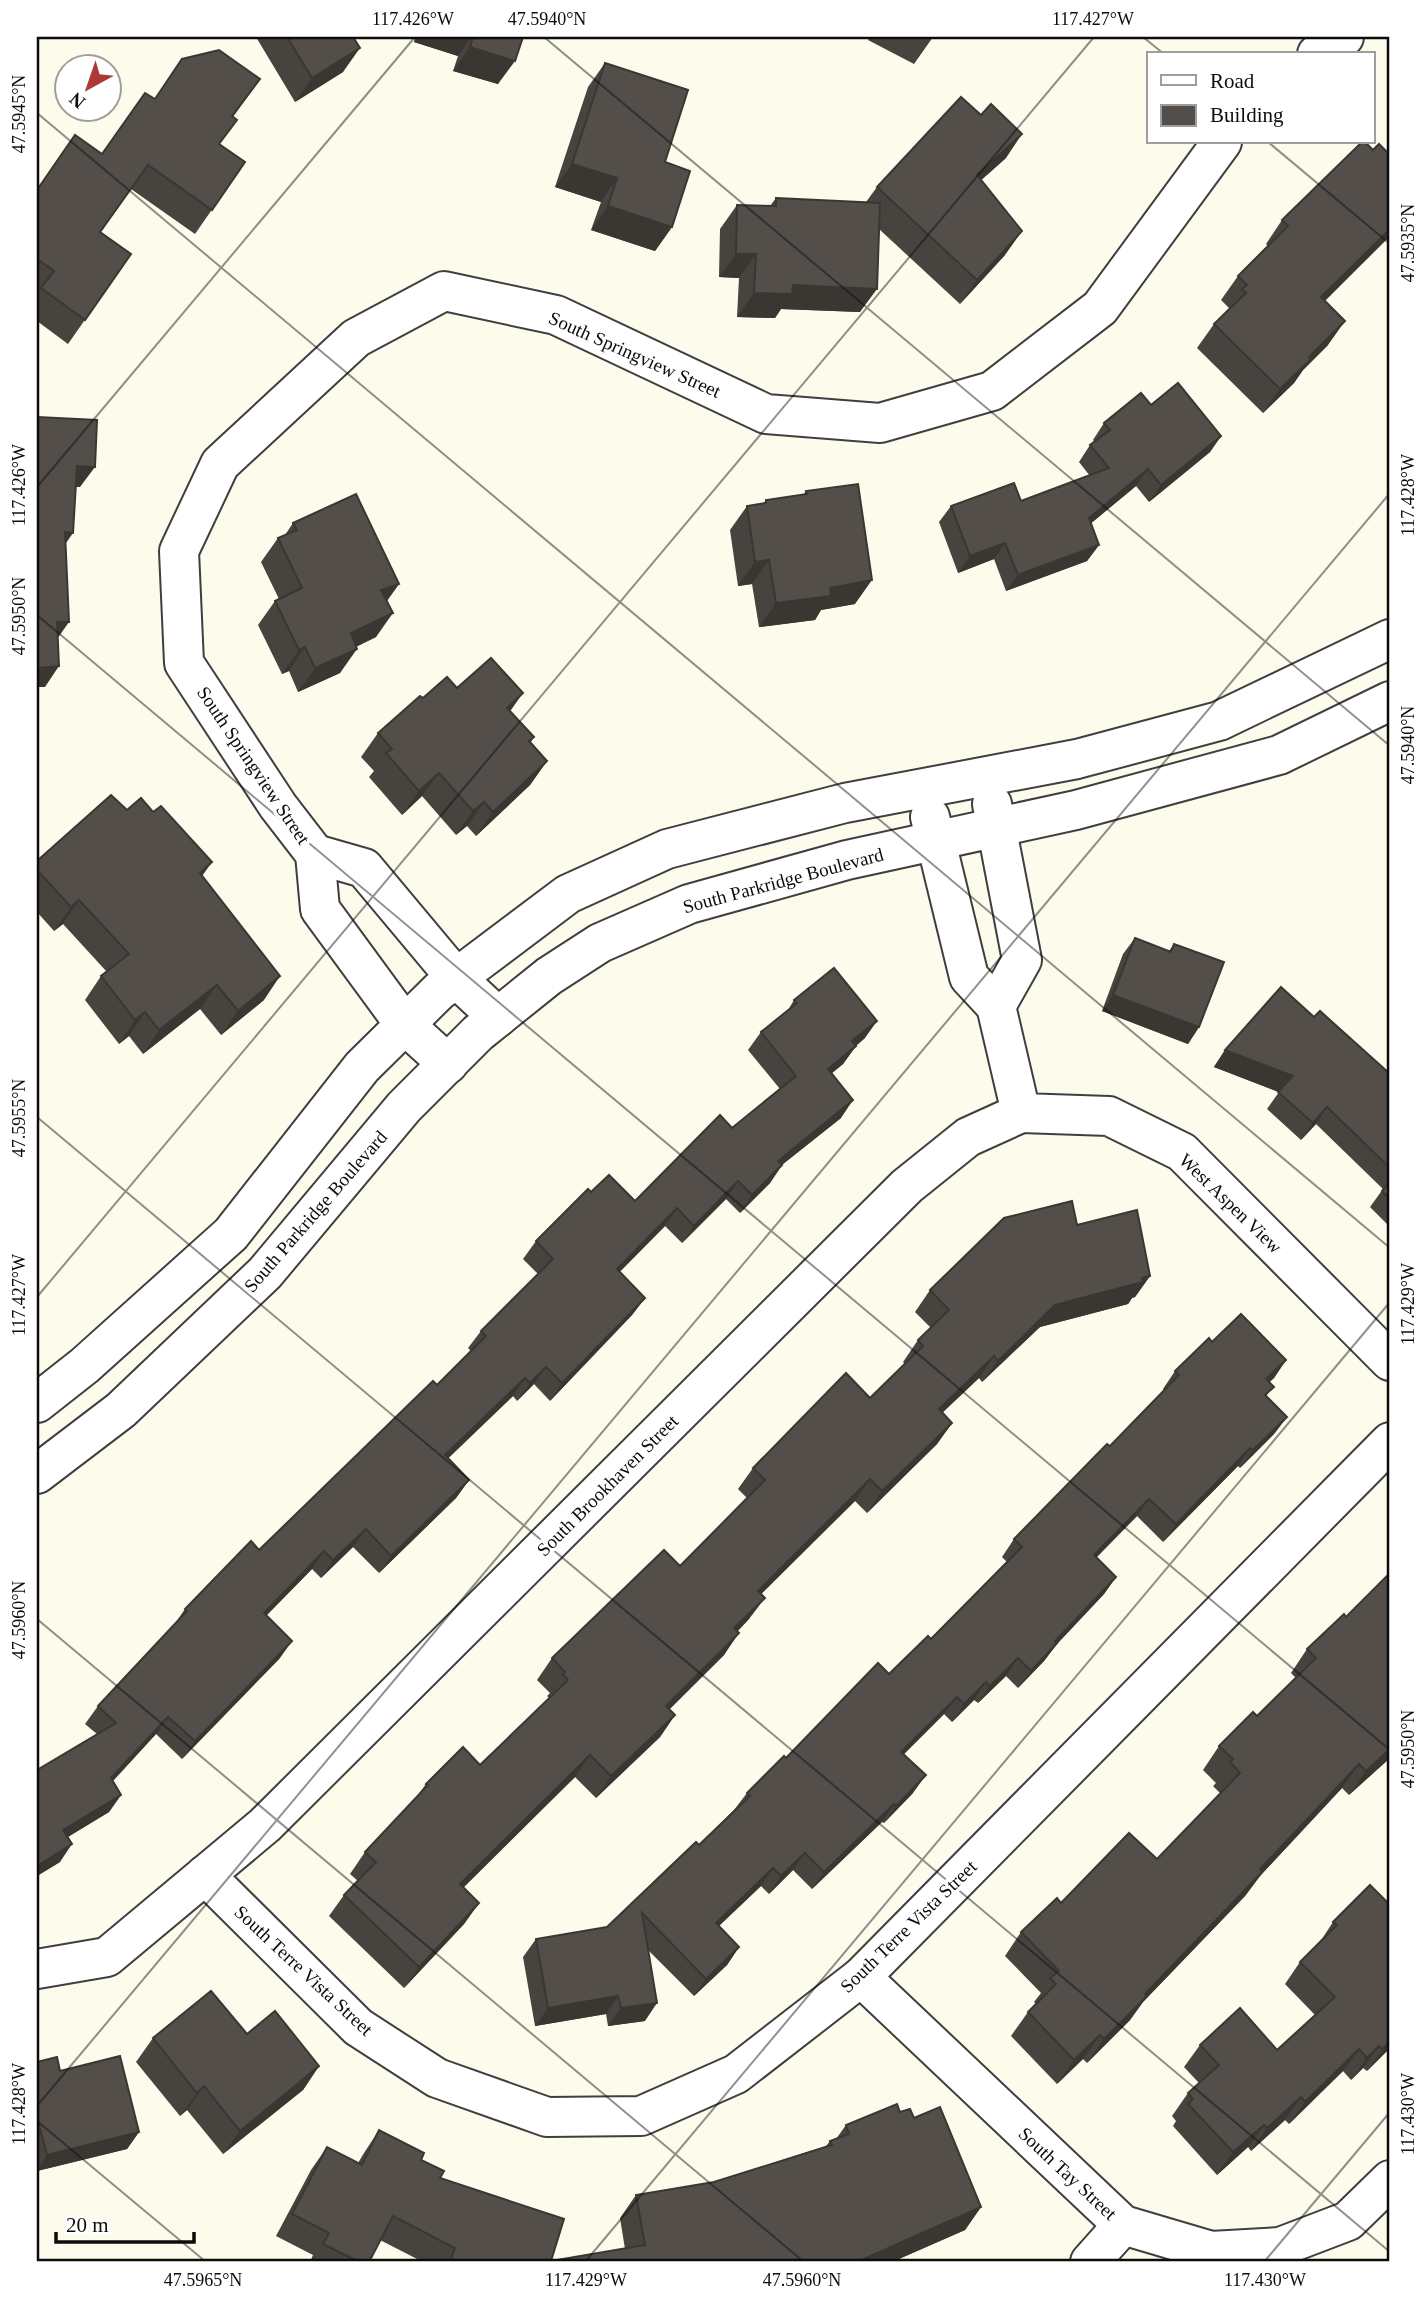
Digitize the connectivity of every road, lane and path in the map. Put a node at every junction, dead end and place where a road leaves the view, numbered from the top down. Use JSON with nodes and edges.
{"nodes":[{"id":1,"x":1344,"y":37,"type":"edge"},
{"id":2,"x":1320,"y":52,"type":"edge"},
{"id":3,"x":1221,"y":144,"type":"edge"},
{"id":4,"x":1390,"y":639,"type":"edge"},
{"id":5,"x":1390,"y":701,"type":"edge"},
{"id":6,"x":987,"y":776,"type":"junction"},
{"id":7,"x":924,"y":788,"type":"junction"},
{"id":8,"x":997,"y":828,"type":"junction"},
{"id":9,"x":935,"y":841,"type":"junction"},
{"id":10,"x":315,"y":854,"type":"junction"},
{"id":11,"x":456,"y":978,"type":"junction"},
{"id":12,"x":996,"y":1006,"type":"junction"},
{"id":13,"x":498,"y":1017,"type":"junction"},
{"id":14,"x":405,"y":1025,"type":"junction"},
{"id":15,"x":447,"y":1064,"type":"junction"},
{"id":16,"x":1021,"y":1113,"type":"junction"},
{"id":17,"x":1390,"y":1361,"type":"edge"},
{"id":18,"x":37,"y":1403,"type":"edge"},
{"id":19,"x":1390,"y":1442,"type":"edge"},
{"id":20,"x":37,"y":1474,"type":"edge"},
{"id":21,"x":205,"y":1875,"type":"junction"},
{"id":22,"x":37,"y":1969,"type":"edge"},
{"id":23,"x":861,"y":1977,"type":"junction"},
{"id":24,"x":1390,"y":2180,"type":"edge"},
{"id":25,"x":1123,"y":2225,"type":"junction"},
{"id":26,"x":1090,"y":2262,"type":"edge"}],
"edges":[{"from":1,"to":2,"type":"street"},
{"from":3,"to":10,"type":"street","name":"South Springview Street"},
{"from":4,"to":6,"type":"street"},
{"from":5,"to":8,"type":"street","name":"South Parkridge Boulevard"},
{"from":6,"to":7,"type":"street"},
{"from":6,"to":8,"type":"street"},
{"from":7,"to":9,"type":"street"},
{"from":7,"to":11,"type":"street"},
{"from":8,"to":9,"type":"street","name":"South Parkridge Boulevard"},
{"from":8,"to":12,"type":"street"},
{"from":9,"to":12,"type":"street"},
{"from":9,"to":13,"type":"street","name":"South Parkridge Boulevard"},
{"from":10,"to":11,"type":"street","name":"South Springview Street"},
{"from":10,"to":14,"type":"street","name":"South Springview Street"},
{"from":11,"to":13,"type":"street","name":"South Springview Street"},
{"from":11,"to":14,"type":"street"},
{"from":12,"to":16,"type":"street"},
{"from":13,"to":15,"type":"street","name":"South Parkridge Boulevard"},
{"from":14,"to":15,"type":"street","name":"South Springview Street"},
{"from":14,"to":18,"type":"street"},
{"from":15,"to":20,"type":"street","name":"South Parkridge Boulevard"},
{"from":16,"to":17,"type":"street","name":"West Aspen View"},
{"from":16,"to":21,"type":"street","name":"South Brookhaven Street"},
{"from":19,"to":23,"type":"street","name":"South Terre Vista Street"},
{"from":21,"to":22,"type":"street","name":"South Brookhaven Street"},
{"from":21,"to":23,"type":"street","name":"South Terre Vista Street"},
{"from":23,"to":25,"type":"street","name":"South Tay Street"},
{"from":24,"to":25,"type":"street","name":"South Tay Street"},
{"from":25,"to":26,"type":"street"}]}
